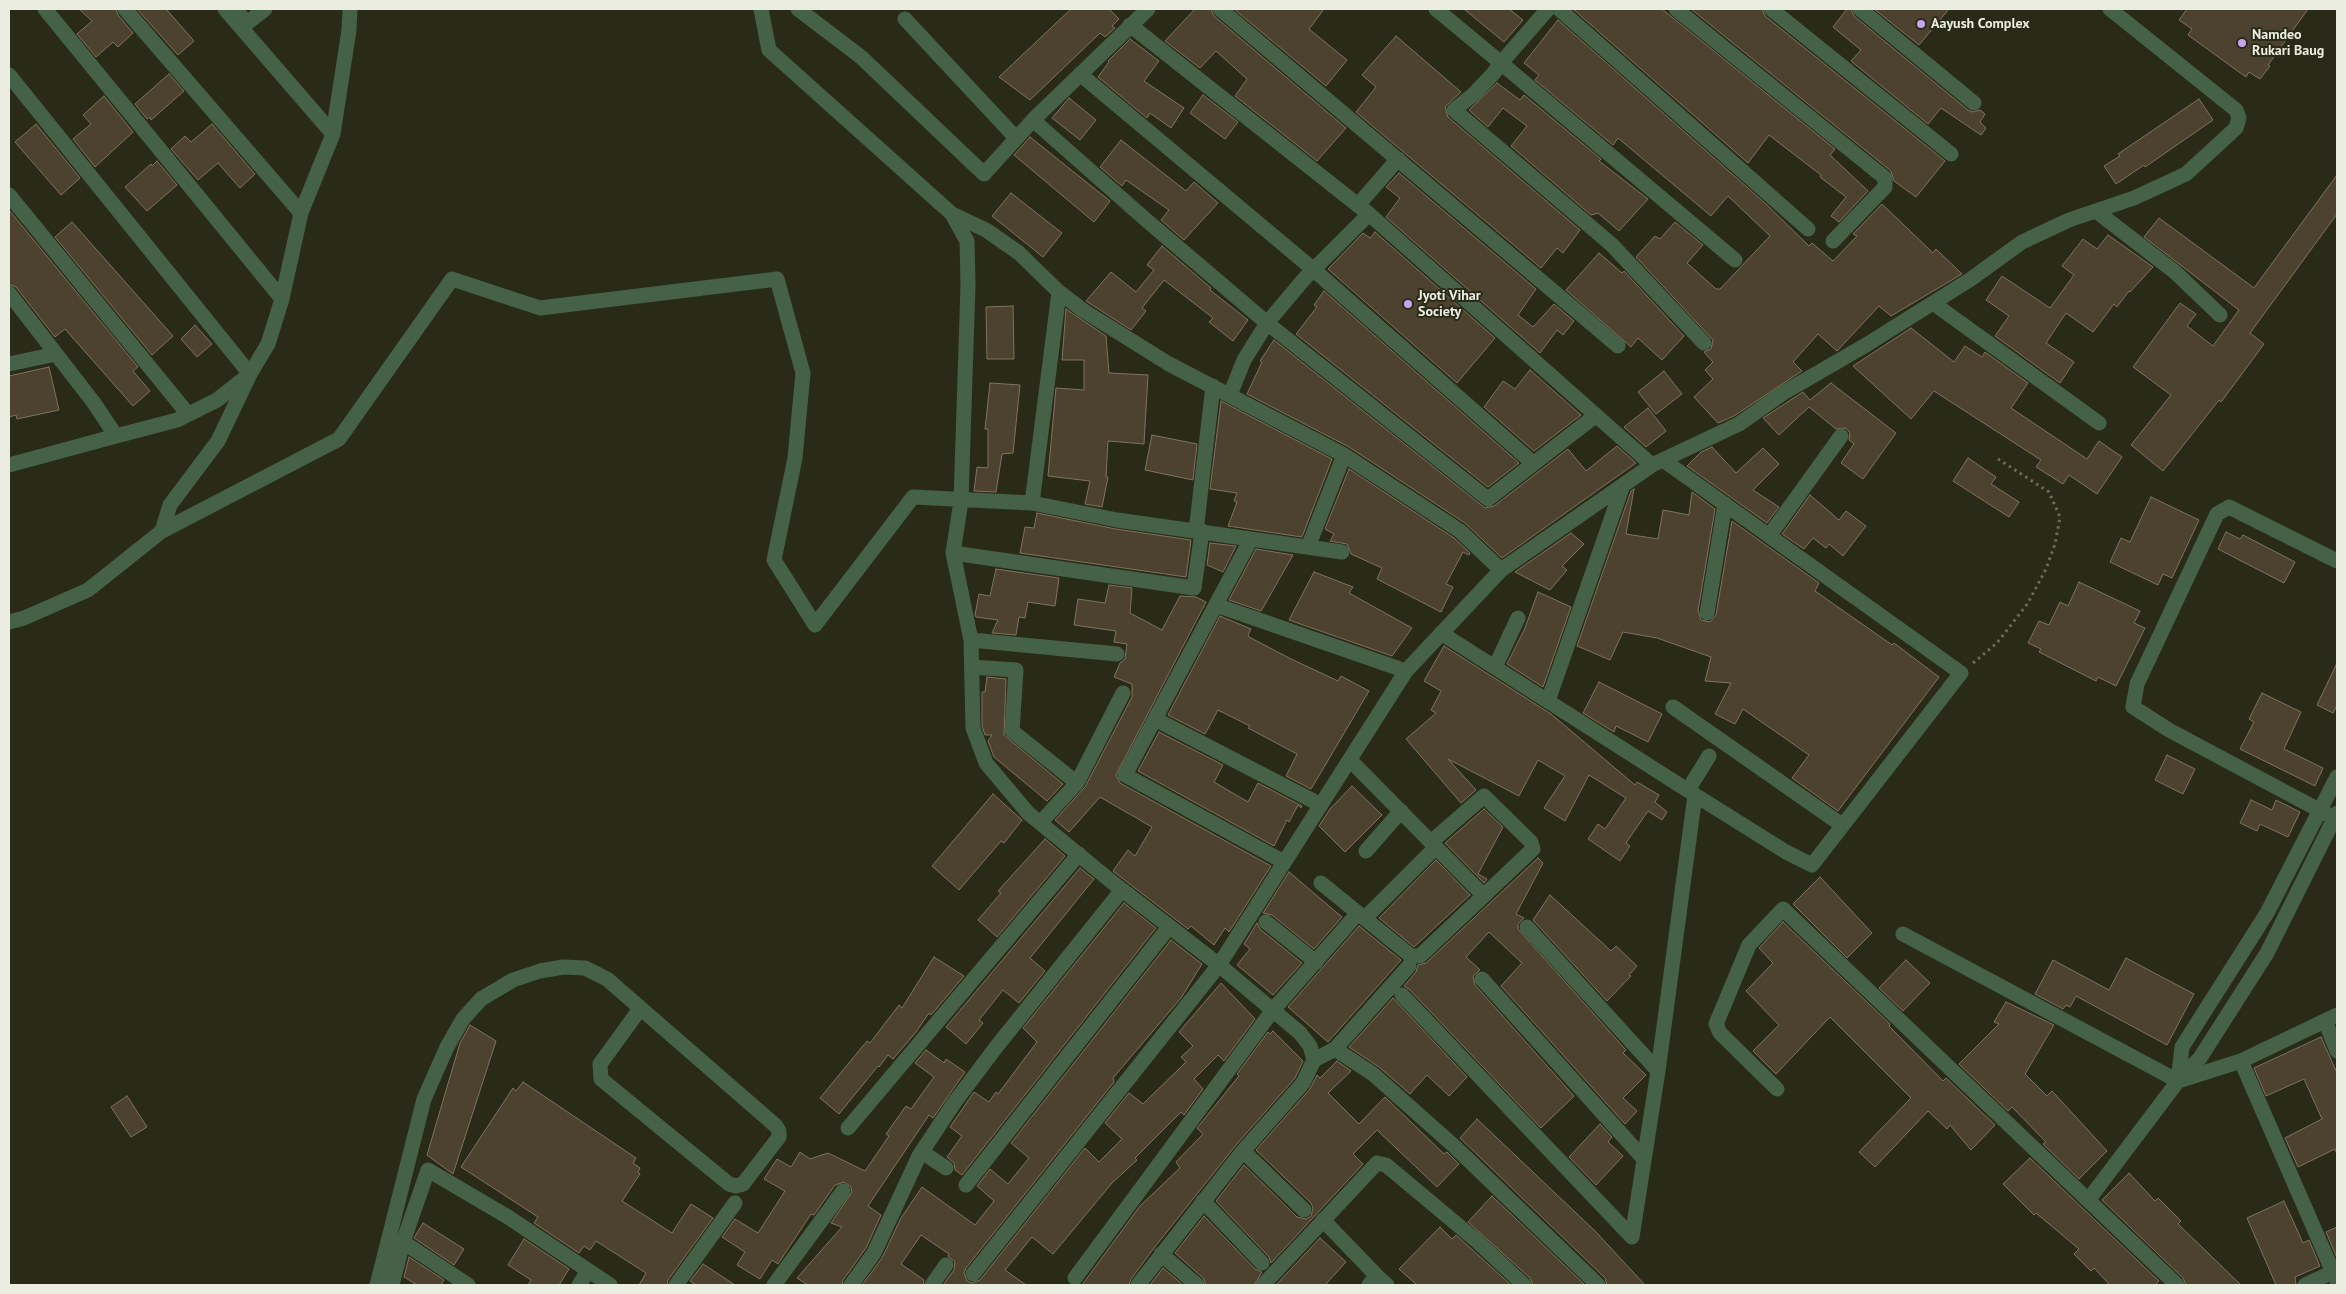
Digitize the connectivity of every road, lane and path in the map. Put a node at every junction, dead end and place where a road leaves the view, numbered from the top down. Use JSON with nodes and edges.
{"nodes":[{"id":1,"x":44,"y":9,"type":"edge"},
{"id":2,"x":125,"y":9,"type":"edge"},
{"id":3,"x":225,"y":9,"type":"edge"},
{"id":4,"x":235,"y":9,"type":"edge"},
{"id":5,"x":266,"y":9,"type":"edge"},
{"id":6,"x":350,"y":9,"type":"edge"},
{"id":7,"x":761,"y":9,"type":"edge"},
{"id":8,"x":798,"y":9,"type":"edge"},
{"id":9,"x":1148,"y":9,"type":"edge"},
{"id":10,"x":1220,"y":9,"type":"edge"},
{"id":11,"x":1436,"y":9,"type":"edge"},
{"id":12,"x":1548,"y":9,"type":"edge"},
{"id":13,"x":1559,"y":9,"type":"edge"},
{"id":14,"x":1676,"y":9,"type":"edge"},
{"id":15,"x":1771,"y":9,"type":"edge"},
{"id":16,"x":1860,"y":9,"type":"edge"},
{"id":17,"x":2110,"y":9,"type":"edge"},
{"id":18,"x":905,"y":19,"type":"dead end"},
{"id":19,"x":1130,"y":25,"type":"junction"},
{"id":20,"x":1501,"y":63,"type":"junction"},
{"id":21,"x":1080,"y":74,"type":"junction"},
{"id":22,"x":9,"y":75,"type":"edge"},
{"id":23,"x":1974,"y":103,"type":"dead end"},
{"id":24,"x":1032,"y":120,"type":"junction"},
{"id":25,"x":333,"y":134,"type":"junction"},
{"id":26,"x":1016,"y":138,"type":"junction"},
{"id":27,"x":1952,"y":154,"type":"dead end"},
{"id":28,"x":1398,"y":159,"type":"junction"},
{"id":29,"x":9,"y":195,"type":"edge"},
{"id":30,"x":1363,"y":210,"type":"junction"},
{"id":31,"x":2096,"y":211,"type":"junction"},
{"id":32,"x":302,"y":213,"type":"junction"},
{"id":33,"x":952,"y":214,"type":"junction"},
{"id":34,"x":1808,"y":229,"type":"dead end"},
{"id":35,"x":1833,"y":241,"type":"dead end"},
{"id":36,"x":1735,"y":260,"type":"dead end"},
{"id":37,"x":1314,"y":270,"type":"junction"},
{"id":38,"x":1059,"y":292,"type":"junction"},
{"id":39,"x":11,"y":299,"type":"edge"},
{"id":40,"x":282,"y":299,"type":"junction"},
{"id":41,"x":1933,"y":302,"type":"junction"},
{"id":42,"x":2220,"y":315,"type":"dead end"},
{"id":43,"x":1267,"y":323,"type":"junction"},
{"id":44,"x":1704,"y":343,"type":"dead end"},
{"id":45,"x":1618,"y":346,"type":"dead end"},
{"id":46,"x":56,"y":354,"type":"junction"},
{"id":47,"x":9,"y":364,"type":"edge"},
{"id":48,"x":250,"y":374,"type":"junction"},
{"id":49,"x":1213,"y":386,"type":"junction"},
{"id":50,"x":1230,"y":395,"type":"junction"},
{"id":51,"x":188,"y":414,"type":"junction"},
{"id":52,"x":1595,"y":416,"type":"junction"},
{"id":53,"x":2099,"y":423,"type":"dead end"},
{"id":54,"x":116,"y":436,"type":"junction"},
{"id":55,"x":1841,"y":436,"type":"dead end"},
{"id":56,"x":1344,"y":455,"type":"junction"},
{"id":57,"x":1995,"y":457,"type":"dead end"},
{"id":58,"x":1657,"y":462,"type":"junction"},
{"id":59,"x":1532,"y":463,"type":"junction"},
{"id":60,"x":9,"y":465,"type":"edge"},
{"id":61,"x":1624,"y":484,"type":"junction"},
{"id":62,"x":961,"y":501,"type":"junction"},
{"id":63,"x":1032,"y":504,"type":"junction"},
{"id":64,"x":1725,"y":504,"type":"junction"},
{"id":65,"x":1199,"y":531,"type":"junction"},
{"id":66,"x":162,"y":532,"type":"junction"},
{"id":67,"x":1769,"y":536,"type":"junction"},
{"id":68,"x":1251,"y":539,"type":"junction"},
{"id":69,"x":1308,"y":547,"type":"junction"},
{"id":70,"x":1342,"y":552,"type":"dead end"},
{"id":71,"x":953,"y":553,"type":"junction"},
{"id":72,"x":2337,"y":561,"type":"edge"},
{"id":73,"x":1501,"y":570,"type":"junction"},
{"id":74,"x":1216,"y":605,"type":"junction"},
{"id":75,"x":1707,"y":613,"type":"dead end"},
{"id":76,"x":1518,"y":618,"type":"dead end"},
{"id":77,"x":9,"y":622,"type":"edge"},
{"id":78,"x":1441,"y":633,"type":"junction"},
{"id":79,"x":971,"y":640,"type":"junction"},
{"id":80,"x":1117,"y":654,"type":"dead end"},
{"id":81,"x":972,"y":667,"type":"junction"},
{"id":82,"x":1495,"y":667,"type":"junction"},
{"id":83,"x":1406,"y":671,"type":"junction"},
{"id":84,"x":1961,"y":673,"type":"junction"},
{"id":85,"x":1123,"y":693,"type":"dead end"},
{"id":86,"x":1548,"y":701,"type":"junction"},
{"id":87,"x":1673,"y":707,"type":"dead end"},
{"id":88,"x":1155,"y":719,"type":"junction"},
{"id":89,"x":1709,"y":756,"type":"dead end"},
{"id":90,"x":1350,"y":760,"type":"junction"},
{"id":91,"x":2337,"y":777,"type":"edge"},
{"id":92,"x":1077,"y":783,"type":"junction"},
{"id":93,"x":1691,"y":792,"type":"junction"},
{"id":94,"x":1321,"y":804,"type":"junction"},
{"id":95,"x":1401,"y":812,"type":"junction"},
{"id":96,"x":2331,"y":814,"type":"edge"},
{"id":97,"x":1040,"y":823,"type":"junction"},
{"id":98,"x":1842,"y":825,"type":"junction"},
{"id":99,"x":1434,"y":845,"type":"junction"},
{"id":100,"x":1366,"y":851,"type":"dead end"},
{"id":101,"x":1079,"y":854,"type":"junction"},
{"id":102,"x":1284,"y":862,"type":"junction"},
{"id":103,"x":1320,"y":883,"type":"dead end"},
{"id":104,"x":1122,"y":890,"type":"junction"},
{"id":105,"x":1484,"y":896,"type":"junction"},
{"id":106,"x":1362,"y":916,"type":"junction"},
{"id":107,"x":1266,"y":922,"type":"dead end"},
{"id":108,"x":1169,"y":927,"type":"junction"},
{"id":109,"x":1527,"y":927,"type":"dead end"},
{"id":110,"x":1903,"y":934,"type":"dead end"},
{"id":111,"x":1316,"y":962,"type":"junction"},
{"id":112,"x":1219,"y":965,"type":"junction"},
{"id":113,"x":1409,"y":966,"type":"dead end"},
{"id":114,"x":1482,"y":979,"type":"dead end"},
{"id":115,"x":1402,"y":995,"type":"dead end"},
{"id":116,"x":640,"y":1009,"type":"junction"},
{"id":117,"x":1273,"y":1010,"type":"junction"},
{"id":118,"x":2331,"y":1018,"type":"edge"},
{"id":119,"x":1335,"y":1049,"type":"junction"},
{"id":120,"x":2337,"y":1050,"type":"edge"},
{"id":121,"x":1314,"y":1060,"type":"junction"},
{"id":122,"x":2241,"y":1062,"type":"junction"},
{"id":123,"x":1658,"y":1071,"type":"junction"},
{"id":124,"x":2178,"y":1081,"type":"junction"},
{"id":125,"x":1777,"y":1089,"type":"dead end"},
{"id":126,"x":848,"y":1128,"type":"dead end"},
{"id":127,"x":1243,"y":1151,"type":"junction"},
{"id":128,"x":922,"y":1152,"type":"junction"},
{"id":129,"x":1643,"y":1158,"type":"junction"},
{"id":130,"x":946,"y":1168,"type":"dead end"},
{"id":131,"x":966,"y":1185,"type":"dead end"},
{"id":132,"x":843,"y":1190,"type":"dead end"},
{"id":133,"x":2089,"y":1199,"type":"junction"},
{"id":134,"x":1203,"y":1201,"type":"junction"},
{"id":135,"x":735,"y":1203,"type":"dead end"},
{"id":136,"x":1304,"y":1210,"type":"dead end"},
{"id":137,"x":1323,"y":1220,"type":"junction"},
{"id":138,"x":403,"y":1242,"type":"junction"},
{"id":139,"x":1161,"y":1254,"type":"junction"},
{"id":140,"x":1262,"y":1264,"type":"dead end"},
{"id":141,"x":946,"y":1265,"type":"dead end"},
{"id":142,"x":588,"y":1271,"type":"junction"},
{"id":143,"x":974,"y":1274,"type":"dead end"},
{"id":144,"x":2336,"y":1275,"type":"edge"},
{"id":145,"x":1075,"y":1278,"type":"dead end"},
{"id":146,"x":1378,"y":1282,"type":"edge"},
{"id":147,"x":377,"y":1285,"type":"edge"},
{"id":148,"x":392,"y":1285,"type":"edge"},
{"id":149,"x":468,"y":1285,"type":"edge"},
{"id":150,"x":579,"y":1285,"type":"edge"},
{"id":151,"x":610,"y":1285,"type":"edge"},
{"id":152,"x":676,"y":1285,"type":"edge"},
{"id":153,"x":774,"y":1285,"type":"edge"},
{"id":154,"x":851,"y":1285,"type":"edge"},
{"id":155,"x":932,"y":1285,"type":"edge"},
{"id":156,"x":1138,"y":1285,"type":"edge"},
{"id":157,"x":1197,"y":1285,"type":"edge"},
{"id":158,"x":1263,"y":1285,"type":"edge"},
{"id":159,"x":1524,"y":1285,"type":"edge"},
{"id":160,"x":1598,"y":1285,"type":"edge"},
{"id":161,"x":2177,"y":1285,"type":"edge"},
{"id":162,"x":2305,"y":1285,"type":"edge"}],
"edges":[{"from":1,"to":40,"type":"street"},
{"from":2,"to":32,"type":"street"},
{"from":3,"to":25,"type":"street"},
{"from":4,"to":5,"type":"street"},
{"from":6,"to":25,"type":"street"},
{"from":7,"to":33,"type":"street"},
{"from":8,"to":26,"type":"street"},
{"from":9,"to":19,"type":"street"},
{"from":10,"to":28,"type":"street"},
{"from":11,"to":20,"type":"street"},
{"from":12,"to":20,"type":"street"},
{"from":13,"to":34,"type":"street"},
{"from":14,"to":35,"type":"street"},
{"from":15,"to":27,"type":"street"},
{"from":16,"to":23,"type":"street"},
{"from":17,"to":31,"type":"street"},
{"from":18,"to":26,"type":"street"},
{"from":19,"to":21,"type":"street"},
{"from":19,"to":30,"type":"street"},
{"from":20,"to":36,"type":"street"},
{"from":20,"to":44,"type":"street"},
{"from":21,"to":24,"type":"street"},
{"from":21,"to":37,"type":"street"},
{"from":22,"to":48,"type":"street"},
{"from":24,"to":26,"type":"street"},
{"from":24,"to":43,"type":"street"},
{"from":25,"to":32,"type":"street"},
{"from":28,"to":30,"type":"street"},
{"from":28,"to":45,"type":"street"},
{"from":29,"to":51,"type":"street"},
{"from":30,"to":37,"type":"street"},
{"from":30,"to":52,"type":"street"},
{"from":31,"to":41,"type":"street"},
{"from":31,"to":42,"type":"street"},
{"from":32,"to":40,"type":"street"},
{"from":33,"to":38,"type":"street"},
{"from":33,"to":62,"type":"street"},
{"from":37,"to":43,"type":"street"},
{"from":37,"to":59,"type":"street"},
{"from":38,"to":49,"type":"street"},
{"from":38,"to":63,"type":"street"},
{"from":39,"to":46,"type":"street"},
{"from":40,"to":48,"type":"street"},
{"from":41,"to":53,"type":"street"},
{"from":41,"to":58,"type":"street"},
{"from":43,"to":50,"type":"street"},
{"from":43,"to":59,"type":"street"},
{"from":46,"to":47,"type":"street"},
{"from":46,"to":54,"type":"street"},
{"from":48,"to":51,"type":"street"},
{"from":48,"to":66,"type":"street"},
{"from":49,"to":50,"type":"street"},
{"from":49,"to":65,"type":"street"},
{"from":50,"to":56,"type":"street"},
{"from":51,"to":54,"type":"street"},
{"from":52,"to":58,"type":"street"},
{"from":52,"to":59,"type":"street"},
{"from":54,"to":60,"type":"street"},
{"from":55,"to":67,"type":"street"},
{"from":56,"to":69,"type":"street"},
{"from":56,"to":73,"type":"street"},
{"from":57,"to":84,"type":"path"},
{"from":58,"to":61,"type":"street"},
{"from":58,"to":64,"type":"street"},
{"from":61,"to":73,"type":"street"},
{"from":61,"to":86,"type":"street"},
{"from":62,"to":63,"type":"street"},
{"from":62,"to":66,"type":"street"},
{"from":62,"to":71,"type":"street"},
{"from":63,"to":65,"type":"street"},
{"from":64,"to":67,"type":"street"},
{"from":64,"to":75,"type":"street"},
{"from":65,"to":68,"type":"street"},
{"from":65,"to":71,"type":"street"},
{"from":66,"to":77,"type":"street"},
{"from":67,"to":84,"type":"street"},
{"from":68,"to":69,"type":"street"},
{"from":68,"to":74,"type":"street"},
{"from":69,"to":70,"type":"street"},
{"from":71,"to":79,"type":"street"},
{"from":72,"to":96,"type":"street"},
{"from":73,"to":78,"type":"street"},
{"from":74,"to":83,"type":"street"},
{"from":74,"to":88,"type":"street"},
{"from":76,"to":82,"type":"street"},
{"from":78,"to":82,"type":"street"},
{"from":78,"to":83,"type":"street"},
{"from":79,"to":80,"type":"street"},
{"from":79,"to":81,"type":"street"},
{"from":81,"to":92,"type":"street"},
{"from":81,"to":97,"type":"street"},
{"from":82,"to":86,"type":"street"},
{"from":83,"to":90,"type":"street"},
{"from":84,"to":98,"type":"street"},
{"from":85,"to":92,"type":"street"},
{"from":86,"to":93,"type":"street"},
{"from":87,"to":98,"type":"street"},
{"from":88,"to":94,"type":"street"},
{"from":88,"to":102,"type":"street"},
{"from":89,"to":93,"type":"street"},
{"from":90,"to":94,"type":"street"},
{"from":90,"to":95,"type":"street"},
{"from":91,"to":96,"type":"street"},
{"from":92,"to":97,"type":"street"},
{"from":93,"to":98,"type":"street"},
{"from":93,"to":123,"type":"street"},
{"from":94,"to":102,"type":"street"},
{"from":95,"to":99,"type":"street"},
{"from":95,"to":100,"type":"street"},
{"from":96,"to":124,"type":"street"},
{"from":96,"to":124,"type":"street"},
{"from":97,"to":101,"type":"street"},
{"from":99,"to":105,"type":"street"},
{"from":99,"to":105,"type":"street"},
{"from":99,"to":106,"type":"street"},
{"from":101,"to":104,"type":"street"},
{"from":101,"to":126,"type":"street"},
{"from":102,"to":112,"type":"street"},
{"from":103,"to":106,"type":"street"},
{"from":104,"to":108,"type":"street"},
{"from":104,"to":128,"type":"street"},
{"from":105,"to":106,"type":"street"},
{"from":106,"to":111,"type":"street"},
{"from":107,"to":111,"type":"street"},
{"from":108,"to":112,"type":"street"},
{"from":108,"to":131,"type":"street"},
{"from":109,"to":123,"type":"street"},
{"from":110,"to":124,"type":"street"},
{"from":111,"to":117,"type":"street"},
{"from":112,"to":117,"type":"street"},
{"from":112,"to":143,"type":"street"},
{"from":113,"to":119,"type":"street"},
{"from":114,"to":129,"type":"street"},
{"from":115,"to":129,"type":"street"},
{"from":116,"to":116,"type":"street"},
{"from":116,"to":147,"type":"street"},
{"from":117,"to":121,"type":"street"},
{"from":117,"to":145,"type":"street"},
{"from":118,"to":120,"type":"street"},
{"from":118,"to":122,"type":"street"},
{"from":119,"to":121,"type":"street"},
{"from":119,"to":160,"type":"street"},
{"from":121,"to":127,"type":"street"},
{"from":122,"to":124,"type":"street"},
{"from":122,"to":144,"type":"street"},
{"from":123,"to":129,"type":"street"},
{"from":124,"to":133,"type":"street"},
{"from":125,"to":133,"type":"street"},
{"from":127,"to":134,"type":"street"},
{"from":127,"to":136,"type":"street"},
{"from":128,"to":130,"type":"street"},
{"from":128,"to":154,"type":"street"},
{"from":132,"to":153,"type":"street"},
{"from":133,"to":161,"type":"street"},
{"from":134,"to":139,"type":"street"},
{"from":134,"to":140,"type":"street"},
{"from":135,"to":152,"type":"street"},
{"from":137,"to":146,"type":"street"},
{"from":137,"to":158,"type":"street"},
{"from":137,"to":159,"type":"street"},
{"from":138,"to":142,"type":"street"},
{"from":138,"to":148,"type":"street"},
{"from":138,"to":149,"type":"street"},
{"from":139,"to":156,"type":"street"},
{"from":139,"to":157,"type":"street"},
{"from":141,"to":155,"type":"street"},
{"from":142,"to":150,"type":"street"},
{"from":142,"to":151,"type":"street"},
{"from":144,"to":162,"type":"street"}]}
